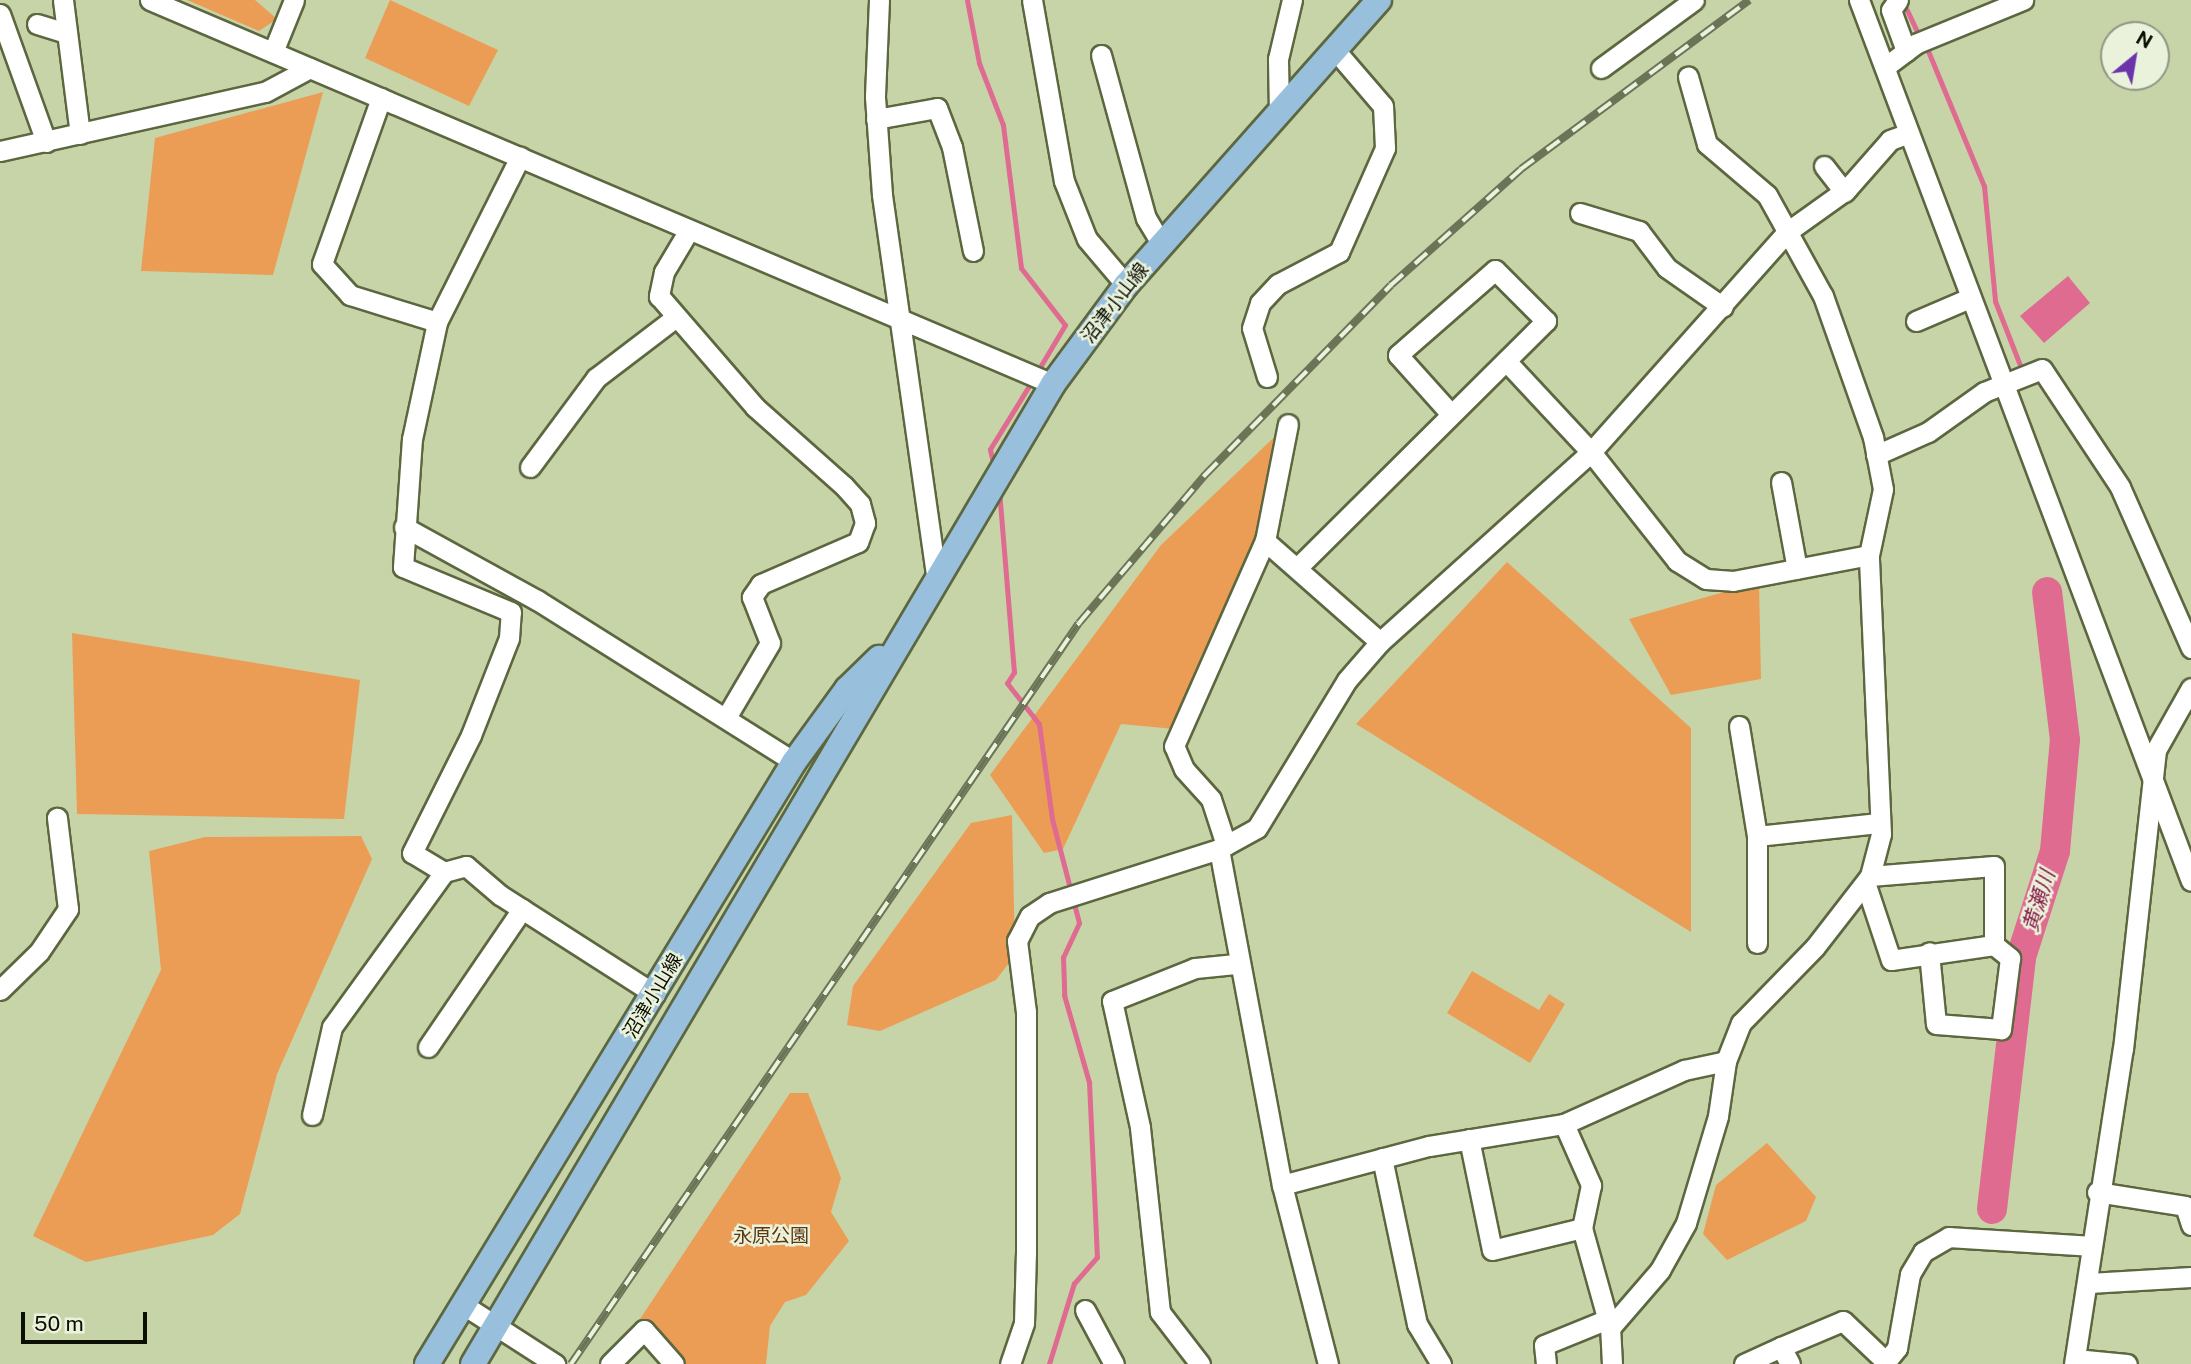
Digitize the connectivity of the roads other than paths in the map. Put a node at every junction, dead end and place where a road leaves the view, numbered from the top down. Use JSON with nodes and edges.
{"nodes":[{"id":1,"x":63,"y":0,"type":"edge"},
{"id":2,"x":150,"y":0,"type":"edge"},
{"id":3,"x":294,"y":0,"type":"edge"},
{"id":4,"x":865,"y":0,"type":"edge"},
{"id":5,"x":879,"y":0,"type":"edge"},
{"id":6,"x":1032,"y":0,"type":"edge"},
{"id":7,"x":1292,"y":0,"type":"edge"},
{"id":8,"x":1379,"y":0,"type":"edge"},
{"id":9,"x":1693,"y":0,"type":"edge"},
{"id":10,"x":1859,"y":0,"type":"edge"},
{"id":11,"x":1898,"y":0,"type":"edge"},
{"id":12,"x":2023,"y":0,"type":"edge"},
{"id":13,"x":0,"y":14,"type":"edge"},
{"id":14,"x":37,"y":24,"type":"dead end"},
{"id":15,"x":877,"y":25,"type":"junction"},
{"id":16,"x":67,"y":33,"type":"junction"},
{"id":17,"x":1910,"y":47,"type":"junction"},
{"id":18,"x":1335,"y":50,"type":"junction"},
{"id":19,"x":273,"y":52,"type":"junction"},
{"id":20,"x":1101,"y":55,"type":"dead end"},
{"id":21,"x":1885,"y":67,"type":"junction"},
{"id":22,"x":310,"y":68,"type":"junction"},
{"id":23,"x":1601,"y":68,"type":"dead end"},
{"id":24,"x":1688,"y":76,"type":"dead end"},
{"id":25,"x":381,"y":98,"type":"junction"},
{"id":26,"x":1279,"y":113,"type":"junction"},
{"id":27,"x":876,"y":119,"type":"junction"},
{"id":28,"x":1909,"y":133,"type":"junction"},
{"id":29,"x":80,"y":134,"type":"junction"},
{"id":30,"x":46,"y":142,"type":"junction"},
{"id":31,"x":0,"y":151,"type":"edge"},
{"id":32,"x":520,"y":157,"type":"junction"},
{"id":33,"x":1824,"y":166,"type":"dead end"},
{"id":34,"x":1844,"y":192,"type":"junction"},
{"id":35,"x":1580,"y":213,"type":"dead end"},
{"id":36,"x":689,"y":230,"type":"junction"},
{"id":37,"x":1787,"y":232,"type":"junction"},
{"id":38,"x":1162,"y":245,"type":"junction"},
{"id":39,"x":973,"y":251,"type":"dead end"},
{"id":40,"x":1126,"y":285,"type":"junction"},
{"id":41,"x":1970,"y":298,"type":"junction"},
{"id":42,"x":1723,"y":307,"type":"junction"},
{"id":43,"x":902,"y":315,"type":"junction"},
{"id":44,"x":676,"y":317,"type":"junction"},
{"id":45,"x":1916,"y":321,"type":"dead end"},
{"id":46,"x":437,"y":322,"type":"junction"},
{"id":47,"x":1506,"y":361,"type":"junction"},
{"id":48,"x":1267,"y":377,"type":"dead end"},
{"id":49,"x":1053,"y":384,"type":"junction"},
{"id":50,"x":2003,"y":385,"type":"junction"},
{"id":51,"x":1450,"y":413,"type":"junction"},
{"id":52,"x":1288,"y":424,"type":"dead end"},
{"id":53,"x":1591,"y":452,"type":"junction"},
{"id":54,"x":1876,"y":455,"type":"junction"},
{"id":55,"x":530,"y":467,"type":"dead end"},
{"id":56,"x":1781,"y":482,"type":"dead end"},
{"id":57,"x":404,"y":527,"type":"junction"},
{"id":58,"x":1265,"y":541,"type":"junction"},
{"id":59,"x":1869,"y":555,"type":"junction"},
{"id":60,"x":1297,"y":568,"type":"junction"},
{"id":61,"x":1797,"y":569,"type":"junction"},
{"id":62,"x":936,"y":575,"type":"junction"},
{"id":63,"x":897,"y":640,"type":"junction"},
{"id":64,"x":1380,"y":642,"type":"junction"},
{"id":65,"x":2191,"y":648,"type":"edge"},
{"id":66,"x":2191,"y":688,"type":"edge"},
{"id":67,"x":727,"y":716,"type":"junction"},
{"id":68,"x":1739,"y":726,"type":"dead end"},
{"id":69,"x":794,"y":762,"type":"junction"},
{"id":70,"x":2152,"y":782,"type":"junction"},
{"id":71,"x":57,"y":818,"type":"dead end"},
{"id":72,"x":1878,"y":823,"type":"junction"},
{"id":73,"x":1757,"y":836,"type":"junction"},
{"id":74,"x":1223,"y":847,"type":"junction"},
{"id":75,"x":444,"y":872,"type":"junction"},
{"id":76,"x":1868,"y":881,"type":"junction"},
{"id":77,"x":2191,"y":881,"type":"edge"},
{"id":78,"x":522,"y":909,"type":"junction"},
{"id":79,"x":1757,"y":943,"type":"dead end"},
{"id":80,"x":1994,"y":945,"type":"junction"},
{"id":81,"x":1929,"y":953,"type":"junction"},
{"id":82,"x":1236,"y":964,"type":"junction"},
{"id":83,"x":0,"y":990,"type":"edge"},
{"id":84,"x":655,"y":994,"type":"junction"},
{"id":85,"x":428,"y":1047,"type":"dead end"},
{"id":86,"x":1726,"y":1061,"type":"junction"},
{"id":87,"x":312,"y":1115,"type":"dead end"},
{"id":88,"x":1564,"y":1124,"type":"junction"},
{"id":89,"x":1469,"y":1139,"type":"junction"},
{"id":90,"x":1382,"y":1157,"type":"junction"},
{"id":91,"x":1282,"y":1185,"type":"junction"},
{"id":92,"x":2097,"y":1192,"type":"junction"},
{"id":93,"x":2191,"y":1225,"type":"edge"},
{"id":94,"x":1582,"y":1228,"type":"junction"},
{"id":95,"x":2092,"y":1247,"type":"junction"},
{"id":96,"x":2191,"y":1277,"type":"edge"},
{"id":97,"x":2089,"y":1283,"type":"junction"},
{"id":98,"x":462,"y":1304,"type":"junction"},
{"id":99,"x":1086,"y":1310,"type":"dead end"},
{"id":100,"x":1609,"y":1324,"type":"junction"},
{"id":101,"x":496,"y":1326,"type":"junction"},
{"id":102,"x":1786,"y":1355,"type":"edge"},
{"id":103,"x":1883,"y":1361,"type":"edge"},
{"id":104,"x":2075,"y":1362,"type":"edge"},
{"id":105,"x":427,"y":1364,"type":"edge"},
{"id":106,"x":473,"y":1364,"type":"edge"},
{"id":107,"x":555,"y":1364,"type":"edge"},
{"id":108,"x":610,"y":1364,"type":"edge"},
{"id":109,"x":674,"y":1364,"type":"edge"},
{"id":110,"x":1010,"y":1364,"type":"edge"},
{"id":111,"x":1114,"y":1364,"type":"edge"},
{"id":112,"x":1200,"y":1364,"type":"edge"},
{"id":113,"x":1328,"y":1364,"type":"edge"},
{"id":114,"x":1441,"y":1364,"type":"edge"},
{"id":115,"x":1546,"y":1364,"type":"edge"},
{"id":116,"x":1612,"y":1364,"type":"edge"},
{"id":117,"x":1744,"y":1364,"type":"edge"},
{"id":118,"x":2127,"y":1364,"type":"edge"}],
"edges":[{"from":1,"to":16,"type":"street"},
{"from":2,"to":19,"type":"street"},
{"from":3,"to":19,"type":"street"},
{"from":4,"to":15,"type":"street"},
{"from":5,"to":15,"type":"street"},
{"from":6,"to":40,"type":"street"},
{"from":7,"to":26,"type":"street"},
{"from":8,"to":18,"type":"main road","name":"沼津小山線"},
{"from":9,"to":23,"type":"street"},
{"from":10,"to":21,"type":"street"},
{"from":11,"to":17,"type":"street"},
{"from":12,"to":17,"type":"street"},
{"from":13,"to":30,"type":"street"},
{"from":14,"to":16,"type":"street"},
{"from":15,"to":27,"type":"street"},
{"from":16,"to":29,"type":"street"},
{"from":17,"to":21,"type":"street"},
{"from":18,"to":26,"type":"main road","name":"沼津小山線"},
{"from":18,"to":48,"type":"street"},
{"from":19,"to":22,"type":"street"},
{"from":20,"to":38,"type":"street"},
{"from":21,"to":28,"type":"street"},
{"from":22,"to":25,"type":"street"},
{"from":22,"to":29,"type":"street"},
{"from":24,"to":37,"type":"street"},
{"from":25,"to":32,"type":"street"},
{"from":25,"to":46,"type":"street"},
{"from":26,"to":38,"type":"main road","name":"沼津小山線"},
{"from":27,"to":39,"type":"street"},
{"from":27,"to":43,"type":"street"},
{"from":28,"to":34,"type":"street"},
{"from":28,"to":41,"type":"street"},
{"from":29,"to":30,"type":"street"},
{"from":30,"to":31,"type":"street"},
{"from":32,"to":36,"type":"street"},
{"from":32,"to":46,"type":"street"},
{"from":33,"to":34,"type":"street"},
{"from":34,"to":37,"type":"street"},
{"from":35,"to":42,"type":"street"},
{"from":36,"to":43,"type":"street"},
{"from":36,"to":44,"type":"street"},
{"from":37,"to":42,"type":"street"},
{"from":37,"to":54,"type":"street"},
{"from":38,"to":40,"type":"main road","name":"沼津小山線"},
{"from":40,"to":49,"type":"main road","name":"沼津小山線"},
{"from":41,"to":45,"type":"street"},
{"from":41,"to":50,"type":"street"},
{"from":42,"to":53,"type":"street"},
{"from":43,"to":49,"type":"street"},
{"from":43,"to":62,"type":"street"},
{"from":44,"to":55,"type":"street"},
{"from":44,"to":67,"type":"street"},
{"from":46,"to":57,"type":"street"},
{"from":47,"to":51,"type":"street"},
{"from":47,"to":51,"type":"street"},
{"from":47,"to":53,"type":"street"},
{"from":49,"to":62,"type":"main road","name":"沼津小山線"},
{"from":50,"to":54,"type":"street"},
{"from":50,"to":65,"type":"street"},
{"from":50,"to":70,"type":"street"},
{"from":51,"to":60,"type":"street"},
{"from":52,"to":58,"type":"street"},
{"from":53,"to":61,"type":"street"},
{"from":53,"to":64,"type":"street"},
{"from":54,"to":59,"type":"street"},
{"from":56,"to":61,"type":"street"},
{"from":57,"to":67,"type":"street"},
{"from":57,"to":75,"type":"street"},
{"from":58,"to":60,"type":"street"},
{"from":58,"to":74,"type":"street"},
{"from":59,"to":61,"type":"street"},
{"from":59,"to":72,"type":"street"},
{"from":60,"to":64,"type":"street"},
{"from":62,"to":63,"type":"main road","name":"沼津小山線"},
{"from":63,"to":69,"type":"main road","name":"沼津小山線"},
{"from":63,"to":101,"type":"main road","name":"沼津小山線"},
{"from":64,"to":74,"type":"street"},
{"from":66,"to":70,"type":"street"},
{"from":67,"to":69,"type":"street"},
{"from":68,"to":73,"type":"street"},
{"from":69,"to":84,"type":"main road","name":"沼津小山線"},
{"from":70,"to":77,"type":"street"},
{"from":70,"to":92,"type":"street"},
{"from":71,"to":83,"type":"street"},
{"from":72,"to":73,"type":"street"},
{"from":72,"to":76,"type":"street"},
{"from":73,"to":79,"type":"street"},
{"from":74,"to":82,"type":"street"},
{"from":74,"to":110,"type":"street"},
{"from":75,"to":78,"type":"street"},
{"from":75,"to":87,"type":"street"},
{"from":76,"to":80,"type":"street"},
{"from":76,"to":81,"type":"street"},
{"from":76,"to":86,"type":"street"},
{"from":78,"to":84,"type":"street"},
{"from":78,"to":85,"type":"street"},
{"from":80,"to":81,"type":"street"},
{"from":80,"to":81,"type":"street"},
{"from":82,"to":91,"type":"street"},
{"from":82,"to":112,"type":"street"},
{"from":84,"to":98,"type":"main road","name":"沼津小山線"},
{"from":86,"to":88,"type":"street"},
{"from":86,"to":100,"type":"street"},
{"from":88,"to":89,"type":"street"},
{"from":88,"to":94,"type":"street"},
{"from":89,"to":90,"type":"street"},
{"from":89,"to":94,"type":"street"},
{"from":90,"to":91,"type":"street"},
{"from":90,"to":114,"type":"street"},
{"from":91,"to":113,"type":"street"},
{"from":92,"to":93,"type":"street"},
{"from":92,"to":95,"type":"street"},
{"from":94,"to":100,"type":"street"},
{"from":95,"to":97,"type":"street"},
{"from":95,"to":103,"type":"street"},
{"from":96,"to":97,"type":"street"},
{"from":97,"to":104,"type":"street"},
{"from":98,"to":101,"type":"street"},
{"from":98,"to":105,"type":"main road","name":"沼津小山線"},
{"from":99,"to":111,"type":"street"},
{"from":100,"to":115,"type":"street"},
{"from":100,"to":116,"type":"street"},
{"from":101,"to":106,"type":"main road","name":"沼津小山線"},
{"from":101,"to":107,"type":"street"},
{"from":102,"to":103,"type":"street"},
{"from":102,"to":117,"type":"street"},
{"from":104,"to":118,"type":"street"},
{"from":108,"to":109,"type":"street"}]}
